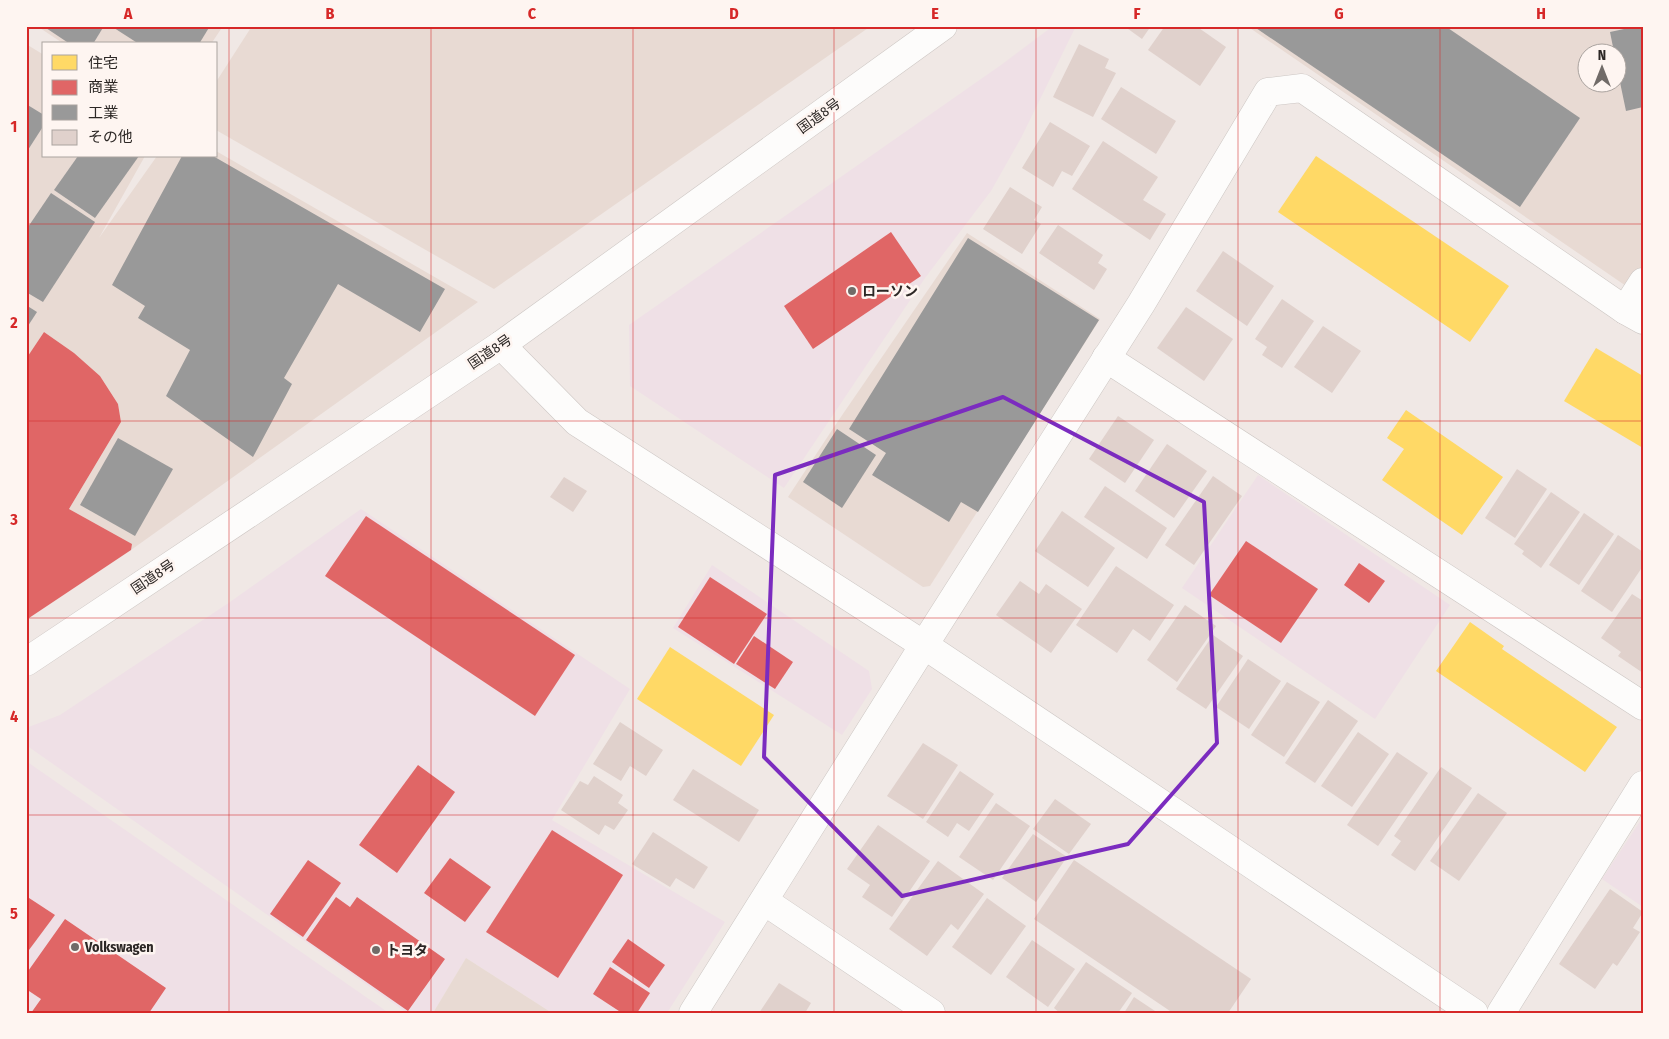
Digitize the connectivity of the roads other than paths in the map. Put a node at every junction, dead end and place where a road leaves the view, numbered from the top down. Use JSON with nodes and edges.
{"nodes":[{"id":1,"x":943,"y":26,"type":"edge"},
{"id":2,"x":1643,"y":282,"type":"edge"},
{"id":3,"x":1634,"y":315,"type":"edge"},
{"id":4,"x":501,"y":344,"type":"junction"},
{"id":5,"x":1106,"y":358,"type":"junction"},
{"id":6,"x":924,"y":645,"type":"junction"},
{"id":7,"x":26,"y":662,"type":"edge"},
{"id":8,"x":1643,"y":706,"type":"edge"},
{"id":9,"x":1643,"y":785,"type":"edge"},
{"id":10,"x":764,"y":901,"type":"junction"},
{"id":11,"x":693,"y":1013,"type":"edge"},
{"id":12,"x":931,"y":1013,"type":"edge"},
{"id":13,"x":1474,"y":1013,"type":"edge"},
{"id":14,"x":1501,"y":1013,"type":"edge"}],
"edges":[{"from":1,"to":4,"type":"main road","name":"国道8号"},
{"from":2,"to":3,"type":"main road"},
{"from":3,"to":5,"type":"main road"},
{"from":4,"to":6,"type":"main road"},
{"from":4,"to":7,"type":"main road","name":"国道8号"},
{"from":5,"to":6,"type":"main road"},
{"from":5,"to":8,"type":"main road"},
{"from":6,"to":10,"type":"main road"},
{"from":6,"to":13,"type":"main road"},
{"from":9,"to":14,"type":"main road"},
{"from":10,"to":11,"type":"main road"},
{"from":10,"to":12,"type":"main road"}]}
